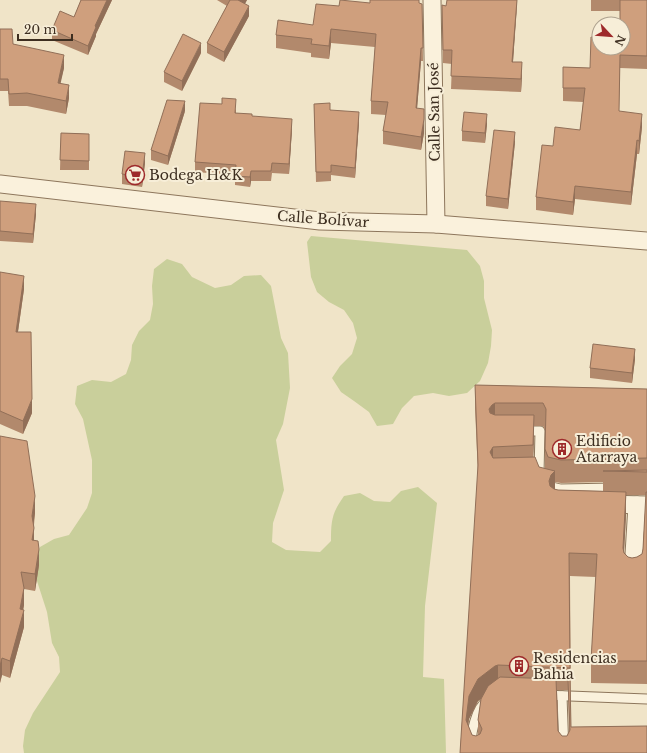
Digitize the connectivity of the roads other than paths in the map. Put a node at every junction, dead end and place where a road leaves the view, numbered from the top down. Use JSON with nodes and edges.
{"nodes":[{"id":1,"x":432,"y":0,"type":"edge"},
{"id":2,"x":0,"y":184,"type":"edge"},
{"id":3,"x":436,"y":224,"type":"junction"},
{"id":4,"x":647,"y":241,"type":"edge"},
{"id":5,"x":510,"y":432,"type":"edge"},
{"id":6,"x":623,"y":488,"type":"edge"},
{"id":7,"x":559,"y":503,"type":"edge"},
{"id":8,"x":642,"y":505,"type":"edge"},
{"id":9,"x":633,"y":571,"type":"edge"},
{"id":10,"x":538,"y":695,"type":"edge"},
{"id":11,"x":562,"y":696,"type":"junction"},
{"id":12,"x":493,"y":697,"type":"edge"},
{"id":13,"x":647,"y":699,"type":"edge"},
{"id":14,"x":476,"y":753,"type":"edge"},
{"id":15,"x":564,"y":753,"type":"edge"}],
"edges":[{"from":1,"to":3,"type":"street","name":"Calle San José"},
{"from":2,"to":3,"type":"street","name":"Calle Bolívar"},
{"from":3,"to":4,"type":"street","name":"Calle Bolívar"},
{"from":5,"to":6,"type":"lane"},
{"from":7,"to":8,"type":"street"},
{"from":8,"to":9,"type":"street"},
{"from":10,"to":11,"type":"lane"},
{"from":11,"to":13,"type":"lane"},
{"from":11,"to":15,"type":"lane"},
{"from":12,"to":14,"type":"lane"}]}
